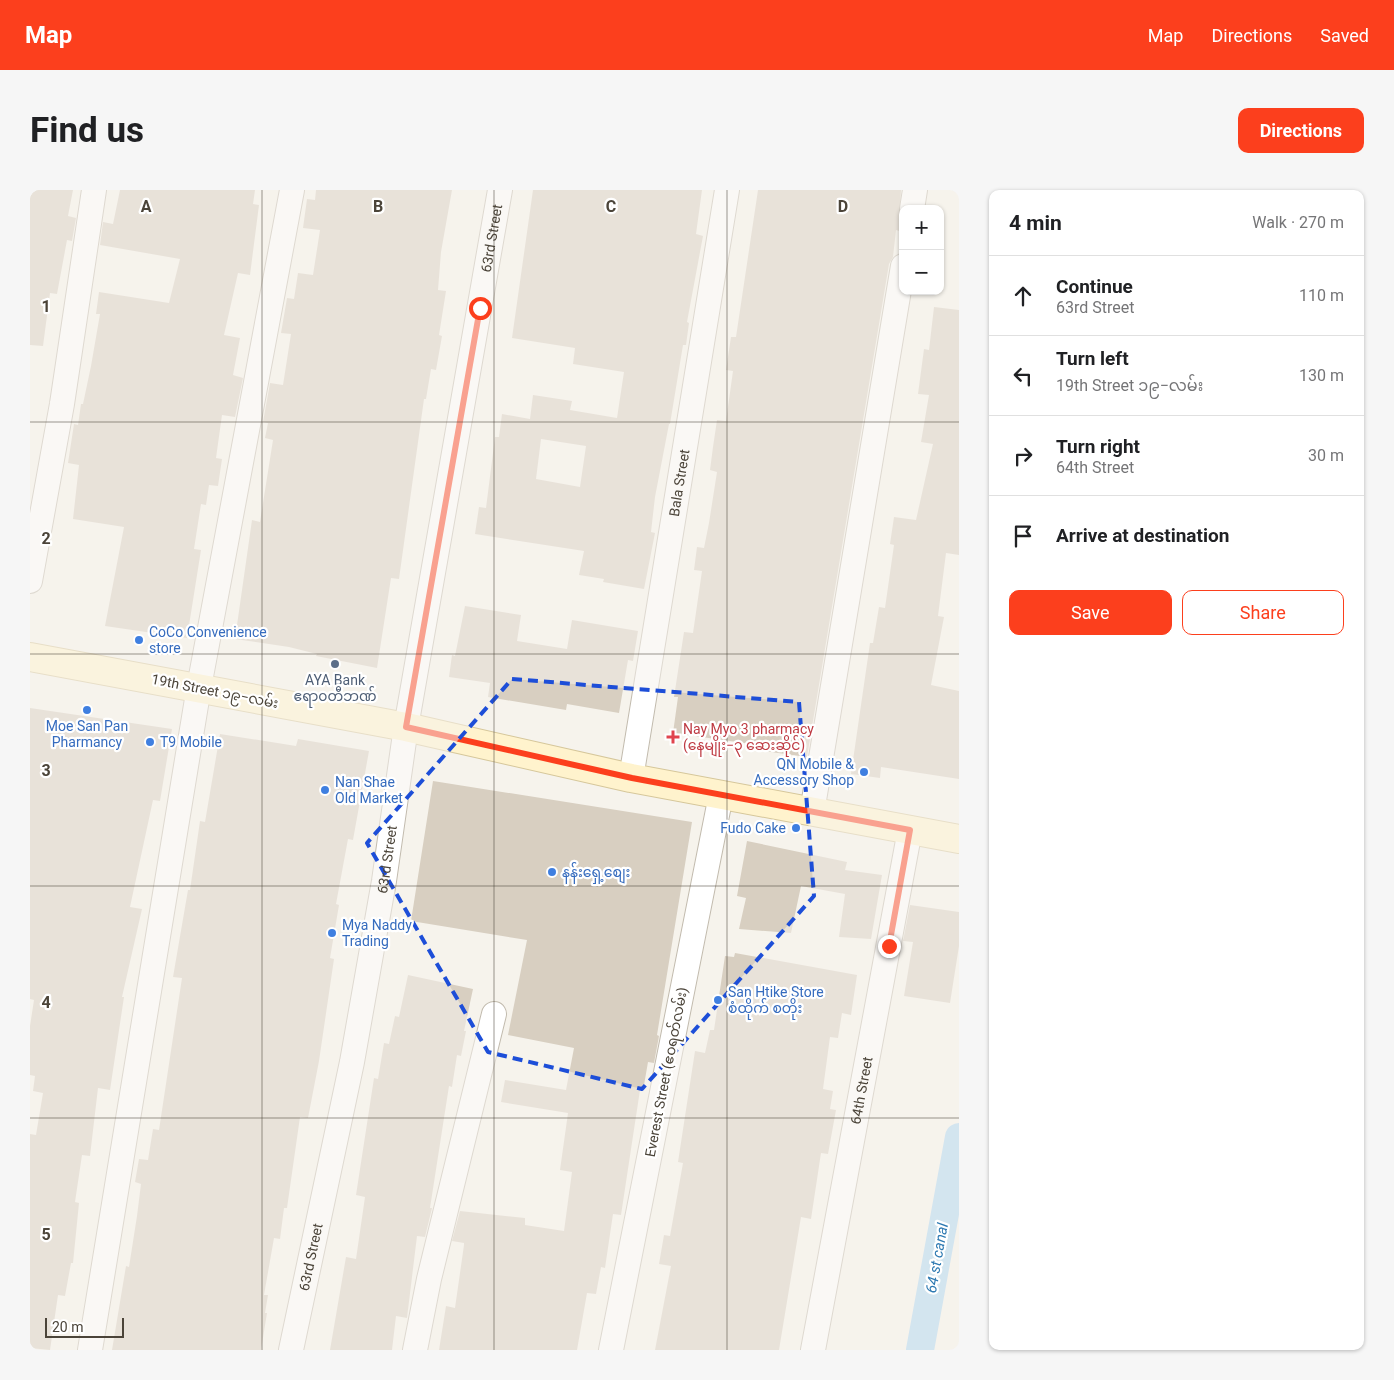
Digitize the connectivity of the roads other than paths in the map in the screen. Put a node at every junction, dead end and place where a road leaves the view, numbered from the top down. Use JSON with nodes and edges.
{"nodes":[{"id":1,"x":94,"y":190,"type":"edge"},
{"id":2,"x":292,"y":190,"type":"edge"},
{"id":3,"x":500,"y":190,"type":"edge"},
{"id":4,"x":727,"y":190,"type":"edge"},
{"id":5,"x":915,"y":190,"type":"edge"},
{"id":6,"x":913,"y":205,"type":"edge"},
{"id":7,"x":899,"y":290,"type":"edge"},
{"id":8,"x":30,"y":581,"type":"edge"},
{"id":9,"x":30,"y":657,"type":"edge"},
{"id":10,"x":199,"y":687,"type":"junction"},
{"id":11,"x":406,"y":727,"type":"junction"},
{"id":12,"x":632,"y":778,"type":"junction"},
{"id":13,"x":721,"y":795,"type":"junction"},
{"id":14,"x":812,"y":812,"type":"junction"},
{"id":15,"x":910,"y":830,"type":"junction"},
{"id":16,"x":959,"y":839,"type":"edge"},
{"id":17,"x":494,"y":1014,"type":"dead end"},
{"id":18,"x":90,"y":1350,"type":"edge"},
{"id":19,"x":291,"y":1350,"type":"edge"},
{"id":20,"x":415,"y":1350,"type":"edge"},
{"id":21,"x":611,"y":1350,"type":"edge"},
{"id":22,"x":813,"y":1350,"type":"edge"}],
"edges":[{"from":1,"to":8,"type":"street"},
{"from":2,"to":10,"type":"street"},
{"from":3,"to":11,"type":"street","name":"63rd Street"},
{"from":4,"to":12,"type":"street","name":"Bala Street"},
{"from":5,"to":6,"type":"street"},
{"from":7,"to":14,"type":"street"},
{"from":9,"to":10,"type":"street","name":"19th Street ၁၉−လမ်း"},
{"from":10,"to":11,"type":"street","name":"19th Street ၁၉−လမ်း"},
{"from":10,"to":18,"type":"street"},
{"from":11,"to":12,"type":"street","name":"19th Street ၁၉−လမ်း"},
{"from":11,"to":19,"type":"street","name":"63rd Street"},
{"from":12,"to":13,"type":"street","name":"19th Street ၁၉−လမ်း"},
{"from":13,"to":14,"type":"street","name":"19th Street ၁၉−လမ်း"},
{"from":13,"to":21,"type":"street","name":"Everest Street (ဧ၀ရတ်လမ်း)"},
{"from":14,"to":15,"type":"street","name":"19th Street ၁၉−လမ်း"},
{"from":15,"to":16,"type":"street","name":"19th Street ၁၉−လမ်း"},
{"from":15,"to":22,"type":"street","name":"64th Street"},
{"from":17,"to":20,"type":"street"}]}
